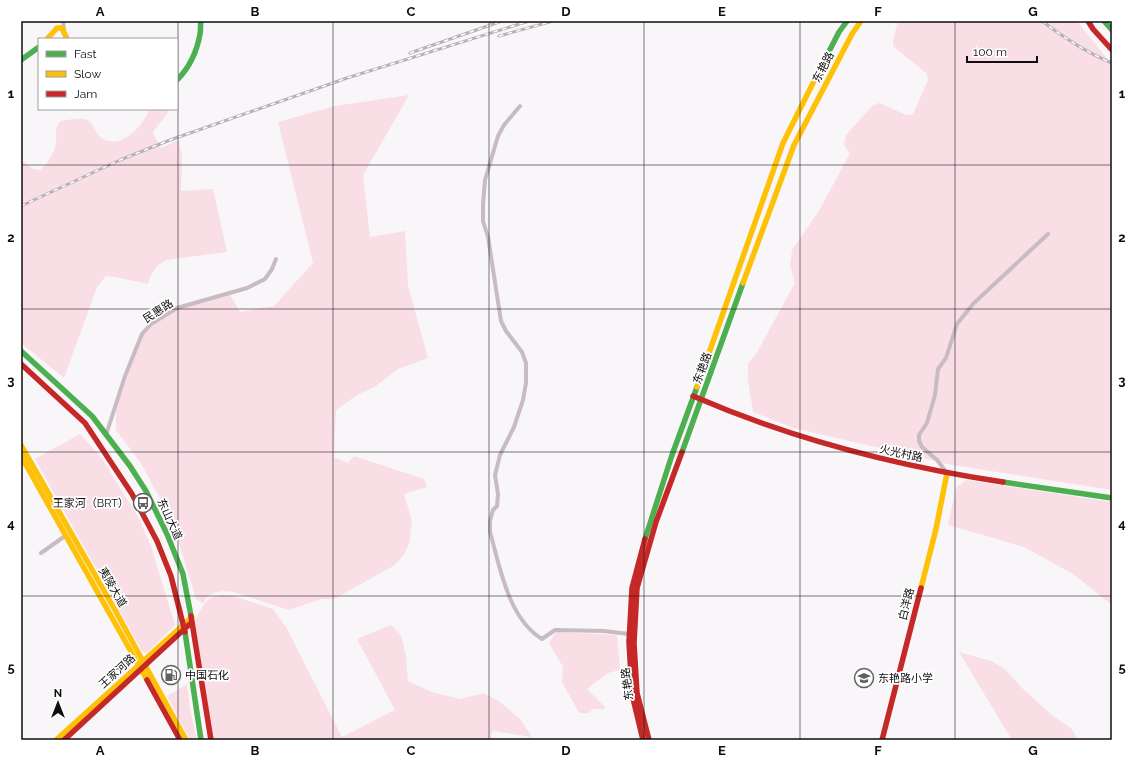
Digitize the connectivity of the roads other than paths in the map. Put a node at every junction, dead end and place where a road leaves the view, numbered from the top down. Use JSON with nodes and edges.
{"nodes":[{"id":1,"x":63,"y":21,"type":"edge"},
{"id":2,"x":201,"y":21,"type":"edge"},
{"id":3,"x":847,"y":21,"type":"edge"},
{"id":4,"x":862,"y":21,"type":"edge"},
{"id":5,"x":1088,"y":21,"type":"edge"},
{"id":6,"x":1104,"y":21,"type":"edge"},
{"id":7,"x":1112,"y":30,"type":"edge"},
{"id":8,"x":64,"y":31,"type":"junction"},
{"id":9,"x":48,"y":38,"type":"edge"},
{"id":10,"x":68,"y":38,"type":"edge"},
{"id":11,"x":38,"y":48,"type":"edge"},
{"id":12,"x":1112,"y":50,"type":"edge"},
{"id":13,"x":21,"y":60,"type":"edge"},
{"id":14,"x":178,"y":79,"type":"edge"},
{"id":15,"x":520,"y":106,"type":"dead end"},
{"id":16,"x":1048,"y":234,"type":"dead end"},
{"id":17,"x":276,"y":259,"type":"dead end"},
{"id":18,"x":21,"y":351,"type":"edge"},
{"id":19,"x":21,"y":364,"type":"edge"},
{"id":20,"x":693,"y":396,"type":"junction"},
{"id":21,"x":701,"y":399,"type":"junction"},
{"id":22,"x":106,"y":435,"type":"junction"},
{"id":23,"x":21,"y":445,"type":"edge"},
{"id":24,"x":21,"y":456,"type":"edge"},
{"id":25,"x":947,"y":473,"type":"junction"},
{"id":26,"x":1112,"y":498,"type":"edge"},
{"id":27,"x":66,"y":536,"type":"junction"},
{"id":28,"x":41,"y":553,"type":"dead end"},
{"id":29,"x":192,"y":619,"type":"junction"},
{"id":30,"x":184,"y":627,"type":"junction"},
{"id":31,"x":629,"y":634,"type":"junction"},
{"id":32,"x":142,"y":665,"type":"junction"},
{"id":33,"x":56,"y":740,"type":"edge"},
{"id":34,"x":64,"y":740,"type":"edge"},
{"id":35,"x":180,"y":740,"type":"edge"},
{"id":36,"x":186,"y":740,"type":"edge"},
{"id":37,"x":201,"y":740,"type":"edge"},
{"id":38,"x":211,"y":740,"type":"edge"},
{"id":39,"x":643,"y":740,"type":"edge"},
{"id":40,"x":649,"y":740,"type":"edge"},
{"id":41,"x":882,"y":740,"type":"edge"}],
"edges":[{"from":1,"to":8,"type":"street"},
{"from":2,"to":14,"type":"main road"},
{"from":3,"to":20,"type":"main road","name":"东艳路"},
{"from":4,"to":21,"type":"main road","name":"东艳路"},
{"from":5,"to":12,"type":"main road"},
{"from":6,"to":7,"type":"main road"},
{"from":8,"to":9,"type":"main road"},
{"from":8,"to":10,"type":"main road"},
{"from":11,"to":13,"type":"main road"},
{"from":15,"to":31,"type":"street"},
{"from":16,"to":25,"type":"street"},
{"from":17,"to":22,"type":"street","name":"民惠路"},
{"from":18,"to":22,"type":"main road","name":"东山大道"},
{"from":19,"to":30,"type":"main road","name":"东山大道"},
{"from":20,"to":21,"type":"main road","name":"火光村路"},
{"from":20,"to":31,"type":"main road","name":"东艳路"},
{"from":21,"to":25,"type":"main road","name":"火光村路"},
{"from":21,"to":40,"type":"main road","name":"东艳路"},
{"from":22,"to":29,"type":"main road","name":"东山大道"},
{"from":23,"to":32,"type":"main road","name":"夷陵大道"},
{"from":24,"to":27,"type":"main road","name":"夷陵大道"},
{"from":25,"to":26,"type":"main road","name":"火光村路"},
{"from":25,"to":41,"type":"main road","name":"白洋路"},
{"from":27,"to":28,"type":"street"},
{"from":27,"to":32,"type":"main road","name":"夷陵大道"},
{"from":29,"to":30,"type":"main road","name":"王家河路"},
{"from":29,"to":38,"type":"main road","name":"东山大道"},
{"from":30,"to":32,"type":"main road","name":"王家河路"},
{"from":30,"to":37,"type":"main road","name":"东山大道"},
{"from":31,"to":39,"type":"main road","name":"东艳路"},
{"from":32,"to":33,"type":"main road","name":"王家河路"},
{"from":32,"to":34,"type":"main road","name":"王家河路"},
{"from":32,"to":35,"type":"main road","name":"夷陵大道"},
{"from":32,"to":36,"type":"main road","name":"夷陵大道"}]}
